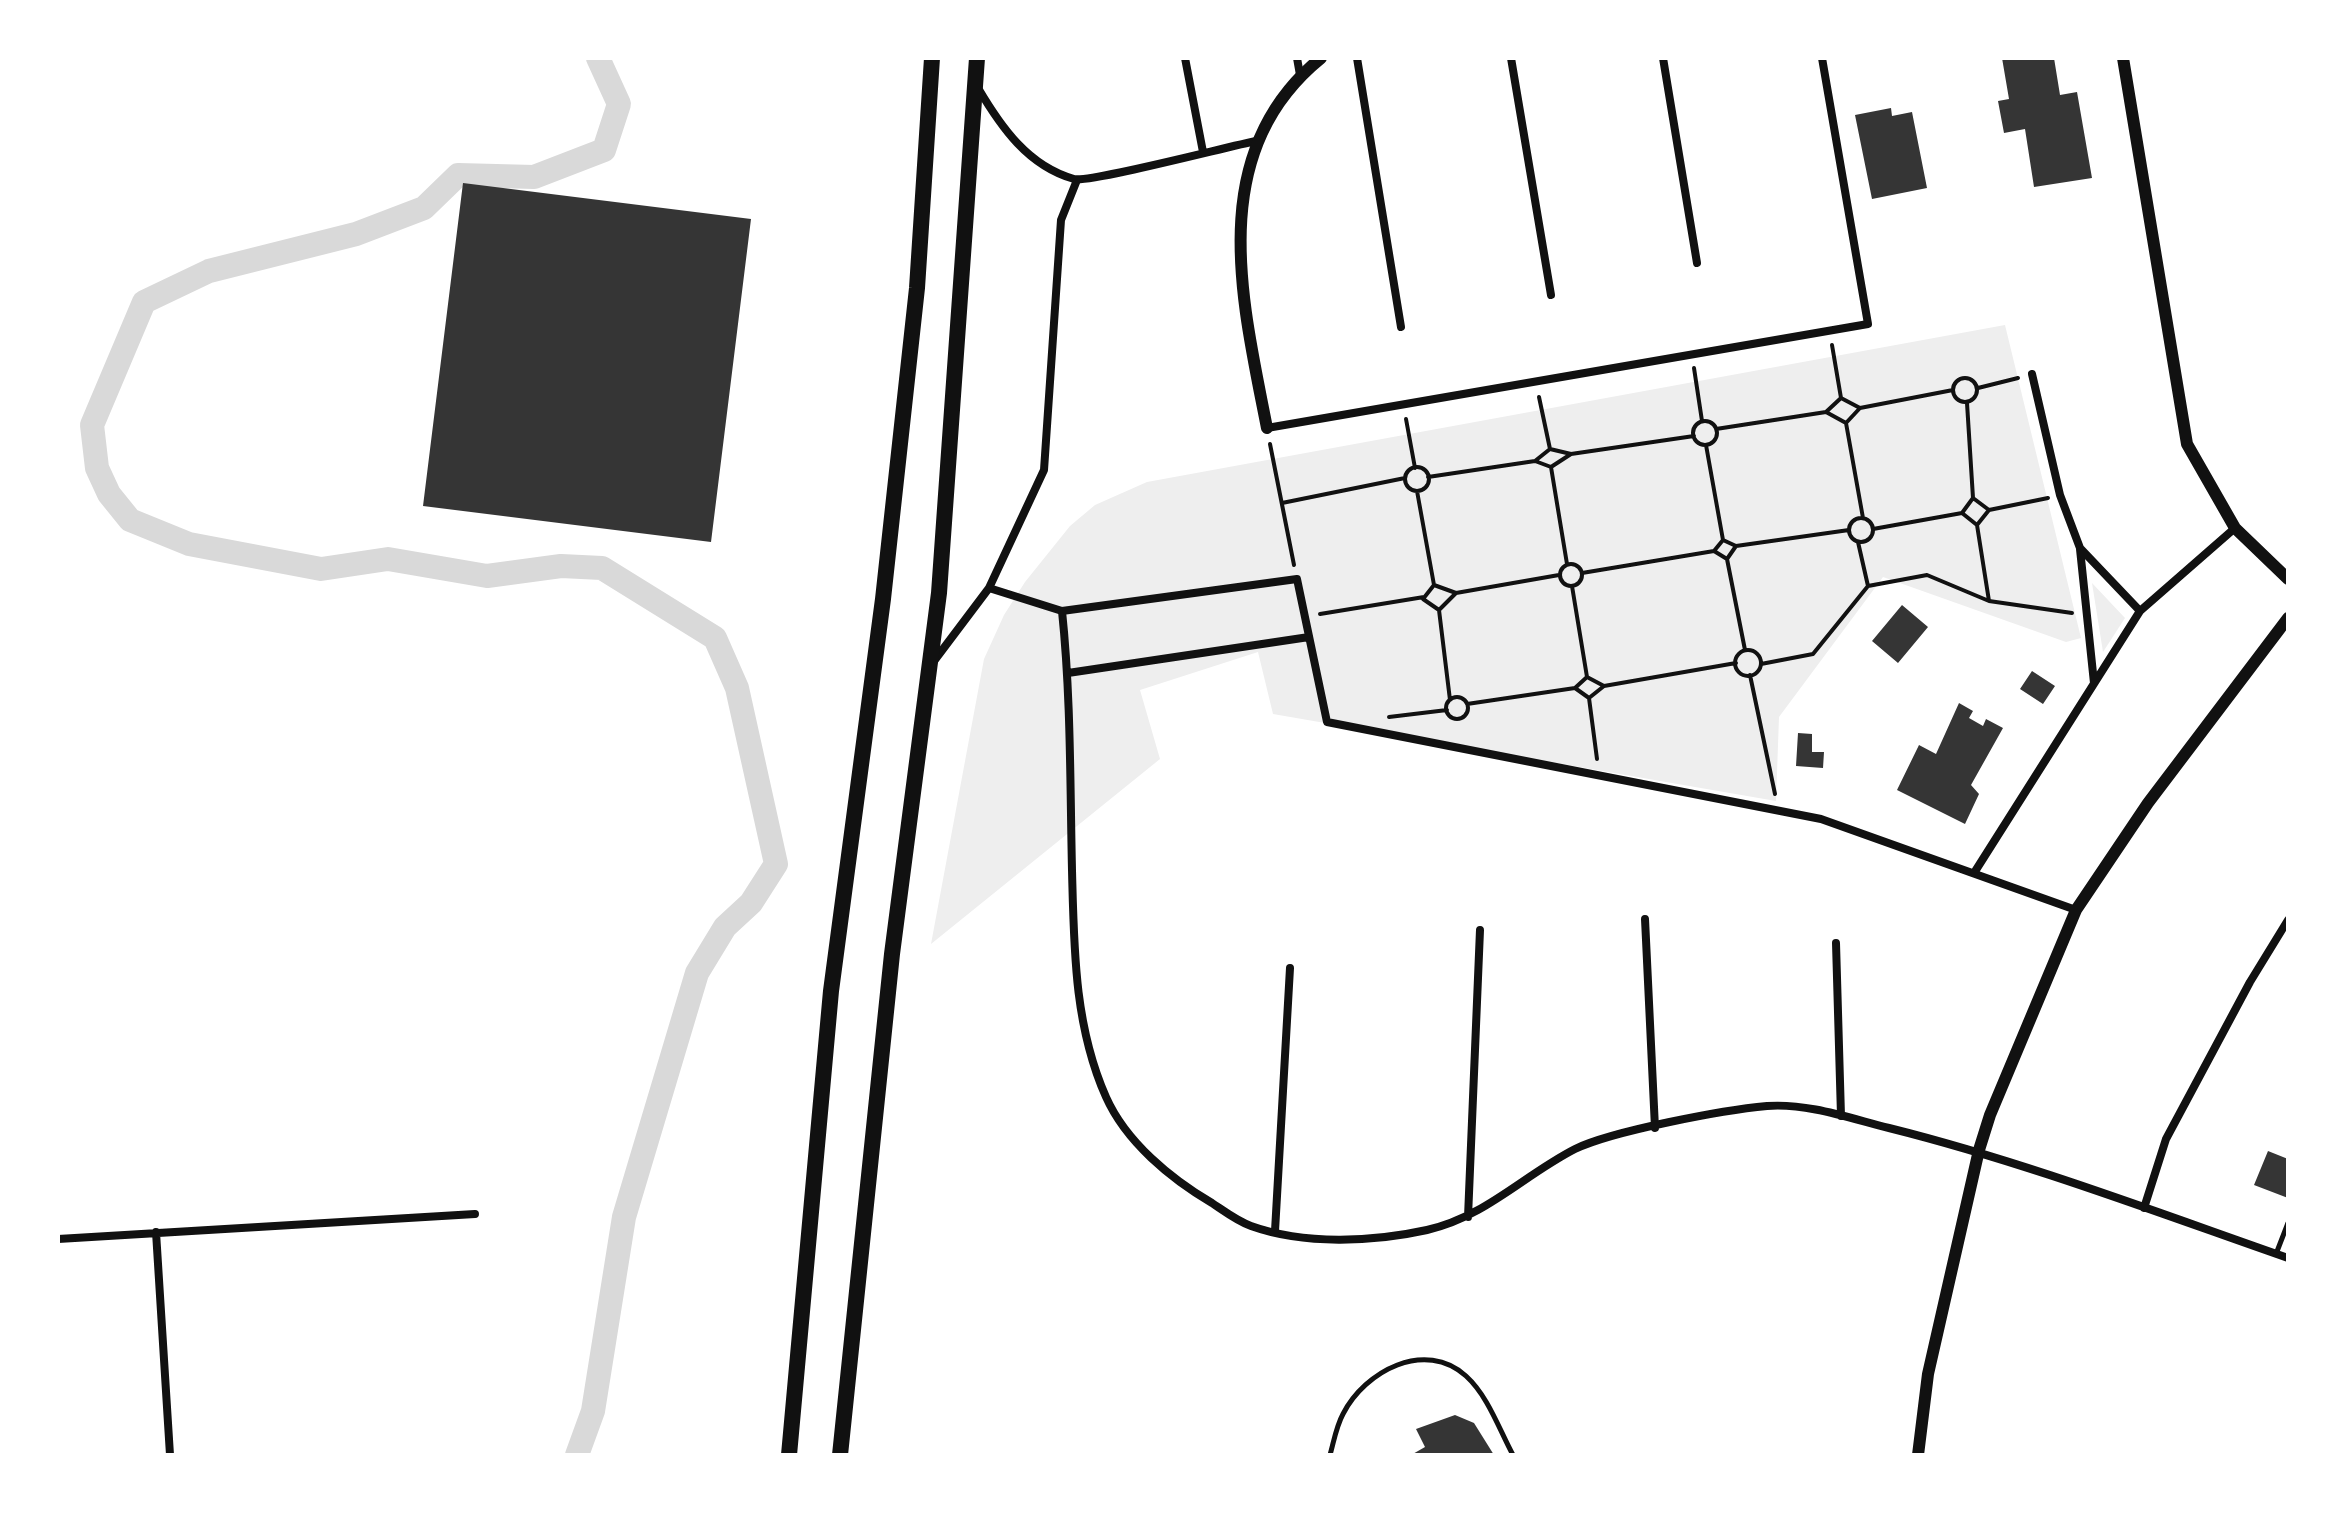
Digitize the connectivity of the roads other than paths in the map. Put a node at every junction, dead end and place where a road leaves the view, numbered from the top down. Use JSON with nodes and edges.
{"nodes":[{"id":1,"x":932,"y":58,"type":"edge"},
{"id":2,"x":977,"y":58,"type":"edge"},
{"id":3,"x":1185,"y":58,"type":"edge"},
{"id":4,"x":1297,"y":58,"type":"edge"},
{"id":5,"x":1321,"y":58,"type":"edge"},
{"id":6,"x":1357,"y":58,"type":"edge"},
{"id":7,"x":1511,"y":58,"type":"edge"},
{"id":8,"x":1663,"y":58,"type":"edge"},
{"id":9,"x":1822,"y":58,"type":"edge"},
{"id":10,"x":2123,"y":58,"type":"edge"},
{"id":11,"x":1300,"y":75,"type":"junction"},
{"id":12,"x":975,"y":83,"type":"junction"},
{"id":13,"x":1256,"y":141,"type":"junction"},
{"id":14,"x":1203,"y":152,"type":"junction"},
{"id":15,"x":1077,"y":180,"type":"junction"},
{"id":16,"x":1697,"y":263,"type":"dead end"},
{"id":17,"x":1551,"y":295,"type":"dead end"},
{"id":18,"x":1401,"y":327,"type":"dead end"},
{"id":19,"x":2032,"y":374,"type":"road end"},
{"id":20,"x":1267,"y":428,"type":"joint"},
{"id":21,"x":2235,"y":528,"type":"junction"},
{"id":22,"x":2080,"y":548,"type":"junction"},
{"id":23,"x":2288,"y":579,"type":"edge"},
{"id":24,"x":989,"y":588,"type":"junction"},
{"id":25,"x":1062,"y":611,"type":"junction"},
{"id":26,"x":2140,"y":611,"type":"junction"},
{"id":27,"x":2288,"y":618,"type":"edge"},
{"id":28,"x":1309,"y":637,"type":"junction"},
{"id":29,"x":929,"y":667,"type":"junction"},
{"id":30,"x":1068,"y":673,"type":"junction"},
{"id":31,"x":2094,"y":683,"type":"junction"},
{"id":32,"x":1974,"y":873,"type":"junction"},
{"id":33,"x":2076,"y":910,"type":"junction"},
{"id":34,"x":1645,"y":919,"type":"dead end"},
{"id":35,"x":2288,"y":920,"type":"edge"},
{"id":36,"x":1480,"y":930,"type":"dead end"},
{"id":37,"x":1836,"y":943,"type":"dead end"},
{"id":38,"x":1290,"y":968,"type":"dead end"},
{"id":39,"x":1841,"y":1116,"type":"junction"},
{"id":40,"x":1655,"y":1128,"type":"junction"},
{"id":41,"x":1979,"y":1150,"type":"junction"},
{"id":42,"x":2144,"y":1208,"type":"junction"},
{"id":43,"x":475,"y":1214,"type":"dead end"},
{"id":44,"x":1468,"y":1217,"type":"junction"},
{"id":45,"x":2288,"y":1223,"type":"edge"},
{"id":46,"x":1275,"y":1231,"type":"junction"},
{"id":47,"x":156,"y":1232,"type":"junction"},
{"id":48,"x":58,"y":1239,"type":"edge"},
{"id":49,"x":2276,"y":1254,"type":"junction"},
{"id":50,"x":2288,"y":1258,"type":"edge"},
{"id":51,"x":170,"y":1455,"type":"edge"},
{"id":52,"x":789,"y":1455,"type":"edge"},
{"id":53,"x":840,"y":1455,"type":"edge"},
{"id":54,"x":1330,"y":1455,"type":"edge"},
{"id":55,"x":1513,"y":1455,"type":"edge"},
{"id":56,"x":1918,"y":1455,"type":"edge"}],
"edges":[{"from":1,"to":52,"type":"highway"},
{"from":2,"to":12,"type":"highway"},
{"from":3,"to":14,"type":"street"},
{"from":4,"to":11,"type":"street"},
{"from":5,"to":11,"type":"street"},
{"from":6,"to":18,"type":"street"},
{"from":7,"to":17,"type":"street"},
{"from":8,"to":16,"type":"street"},
{"from":9,"to":20,"type":"street"},
{"from":10,"to":21,"type":"street"},
{"from":11,"to":13,"type":"street"},
{"from":12,"to":15,"type":"street"},
{"from":12,"to":29,"type":"highway"},
{"from":13,"to":14,"type":"street"},
{"from":13,"to":20,"type":"street"},
{"from":14,"to":15,"type":"street"},
{"from":15,"to":24,"type":"street"},
{"from":19,"to":22,"type":"street"},
{"from":21,"to":23,"type":"street"},
{"from":21,"to":26,"type":"street"},
{"from":22,"to":26,"type":"street"},
{"from":22,"to":31,"type":"street"},
{"from":24,"to":25,"type":"street"},
{"from":24,"to":29,"type":"street"},
{"from":25,"to":28,"type":"street"},
{"from":25,"to":30,"type":"street"},
{"from":26,"to":31,"type":"street"},
{"from":27,"to":33,"type":"street"},
{"from":28,"to":30,"type":"street"},
{"from":28,"to":32,"type":"street"},
{"from":29,"to":53,"type":"highway"},
{"from":30,"to":46,"type":"street"},
{"from":31,"to":32,"type":"street"},
{"from":32,"to":33,"type":"street"},
{"from":33,"to":41,"type":"street"},
{"from":34,"to":40,"type":"street"},
{"from":35,"to":42,"type":"street"},
{"from":36,"to":44,"type":"street"},
{"from":37,"to":39,"type":"street"},
{"from":38,"to":46,"type":"street"},
{"from":39,"to":40,"type":"street"},
{"from":39,"to":41,"type":"street"},
{"from":40,"to":44,"type":"street"},
{"from":41,"to":42,"type":"street"},
{"from":41,"to":56,"type":"street"},
{"from":42,"to":49,"type":"street"},
{"from":43,"to":47,"type":"street"},
{"from":44,"to":46,"type":"street"},
{"from":45,"to":49,"type":"lane"},
{"from":47,"to":48,"type":"street"},
{"from":47,"to":51,"type":"street"},
{"from":49,"to":50,"type":"street"},
{"from":54,"to":55,"type":"lane"}]}
